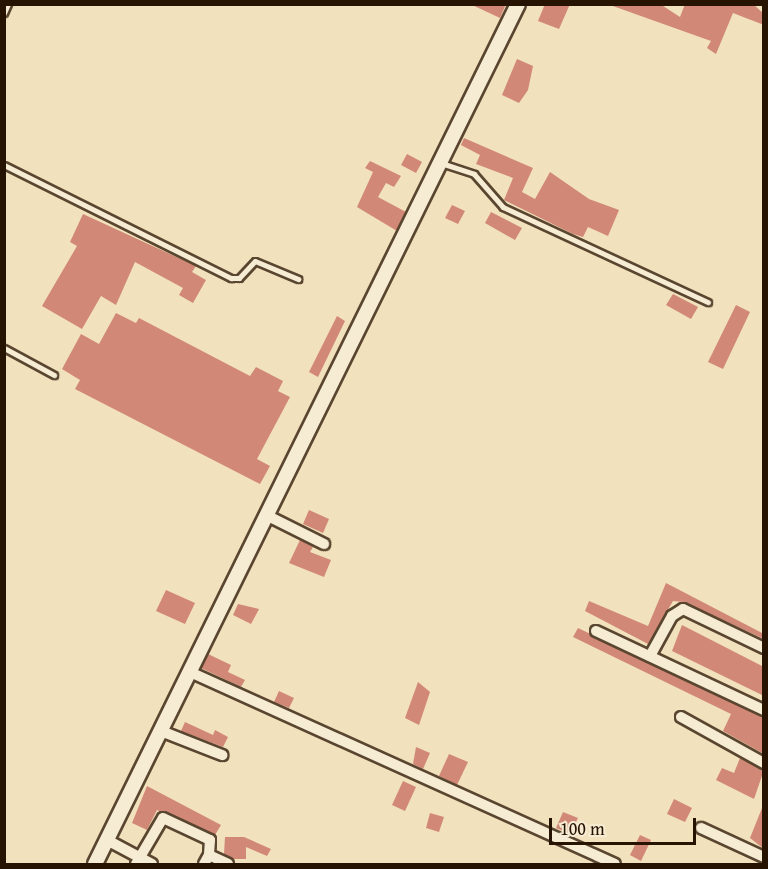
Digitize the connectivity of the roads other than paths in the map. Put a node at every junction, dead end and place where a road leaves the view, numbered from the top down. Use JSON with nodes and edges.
{"nodes":[{"id":1,"x":8,"y":4,"type":"edge"},
{"id":2,"x":518,"y":4,"type":"edge"},
{"id":3,"x":4,"y":13,"type":"edge"},
{"id":4,"x":440,"y":163,"type":"junction"},
{"id":5,"x":4,"y":165,"type":"edge"},
{"id":6,"x":298,"y":279,"type":"dead end"},
{"id":7,"x":708,"y":302,"type":"dead end"},
{"id":8,"x":4,"y":348,"type":"edge"},
{"id":9,"x":54,"y":375,"type":"dead end"},
{"id":10,"x":266,"y":516,"type":"junction"},
{"id":11,"x":324,"y":544,"type":"dead end"},
{"id":12,"x":596,"y":631,"type":"dead end"},
{"id":13,"x":764,"y":648,"type":"edge"},
{"id":14,"x":650,"y":656,"type":"junction"},
{"id":15,"x":190,"y":672,"type":"junction"},
{"id":16,"x":764,"y":711,"type":"edge"},
{"id":17,"x":681,"y":717,"type":"dead end"},
{"id":18,"x":161,"y":730,"type":"junction"},
{"id":19,"x":222,"y":755,"type":"dead end"},
{"id":20,"x":764,"y":763,"type":"edge"},
{"id":21,"x":701,"y":828,"type":"dead end"},
{"id":22,"x":107,"y":840,"type":"junction"},
{"id":23,"x":764,"y":857,"type":"edge"},
{"id":24,"x":207,"y":860,"type":"edge"},
{"id":25,"x":138,"y":861,"type":"edge"},
{"id":26,"x":95,"y":864,"type":"edge"},
{"id":27,"x":152,"y":864,"type":"edge"},
{"id":28,"x":228,"y":864,"type":"edge"},
{"id":29,"x":615,"y":864,"type":"edge"}],
"edges":[{"from":1,"to":3,"type":"lane"},
{"from":2,"to":4,"type":"street"},
{"from":4,"to":7,"type":"lane"},
{"from":4,"to":10,"type":"street"},
{"from":5,"to":6,"type":"lane"},
{"from":8,"to":9,"type":"lane"},
{"from":10,"to":11,"type":"street"},
{"from":10,"to":15,"type":"street"},
{"from":12,"to":14,"type":"street"},
{"from":13,"to":14,"type":"street"},
{"from":14,"to":16,"type":"street"},
{"from":15,"to":18,"type":"street"},
{"from":15,"to":29,"type":"street"},
{"from":17,"to":20,"type":"street"},
{"from":18,"to":19,"type":"street"},
{"from":18,"to":22,"type":"street"},
{"from":21,"to":23,"type":"street"},
{"from":22,"to":25,"type":"street"},
{"from":22,"to":26,"type":"street"},
{"from":24,"to":25,"type":"street"},
{"from":24,"to":28,"type":"street"},
{"from":25,"to":27,"type":"street"}]}
